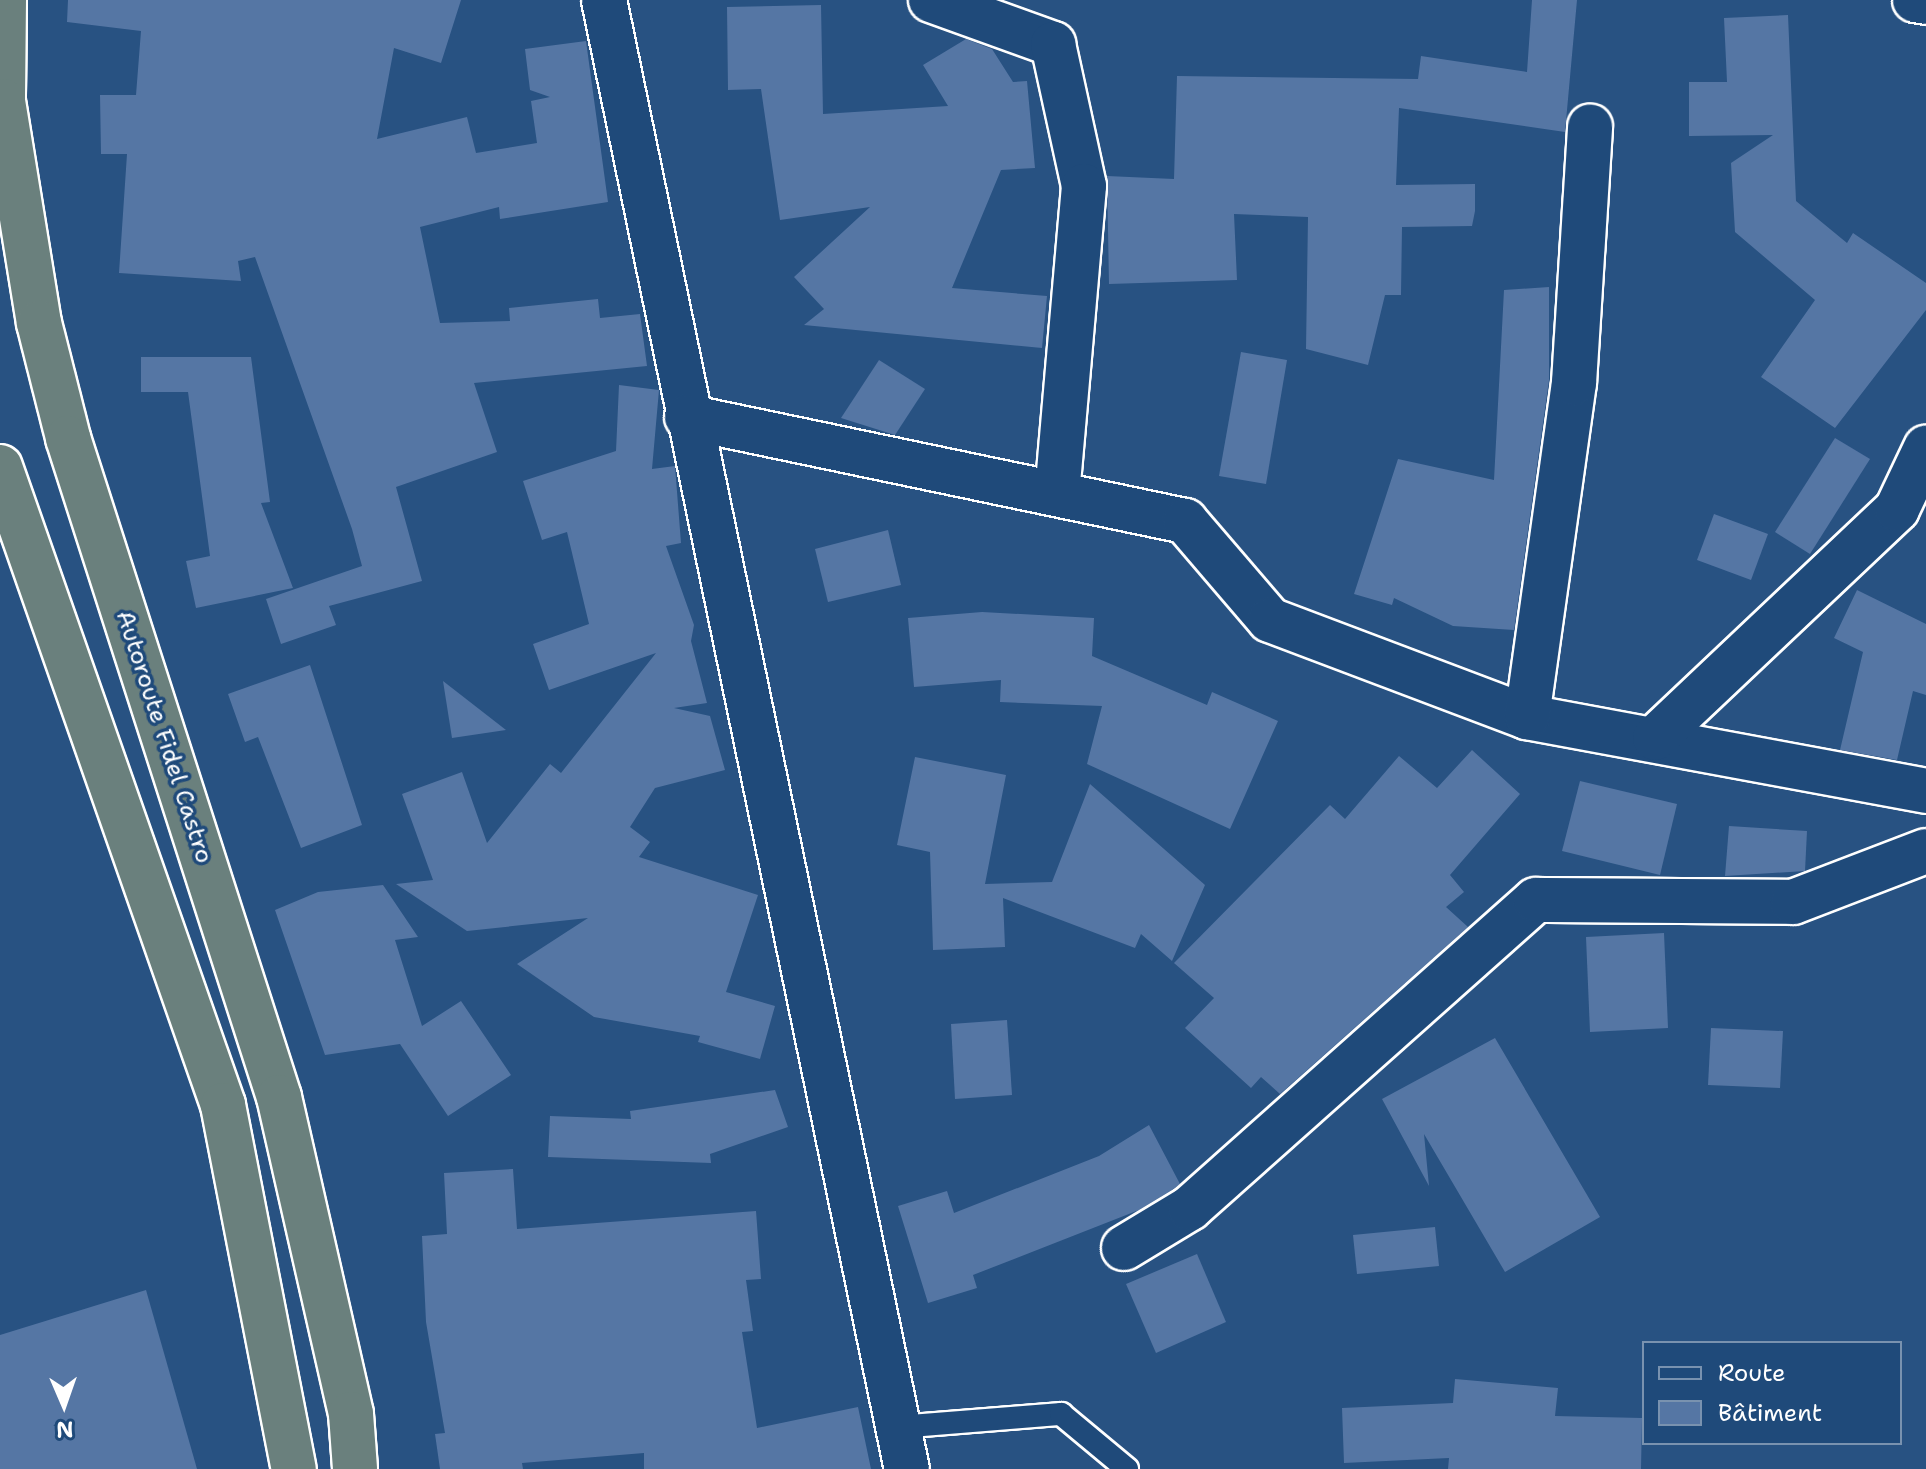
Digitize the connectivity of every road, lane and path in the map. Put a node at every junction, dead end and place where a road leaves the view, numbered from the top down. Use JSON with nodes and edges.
{"nodes":[{"id":1,"x":4,"y":0,"type":"edge"},
{"id":2,"x":604,"y":0,"type":"edge"},
{"id":3,"x":931,"y":0,"type":"edge"},
{"id":4,"x":1915,"y":0,"type":"edge"},
{"id":5,"x":1926,"y":2,"type":"edge"},
{"id":6,"x":1590,"y":126,"type":"dead end"},
{"id":7,"x":687,"y":417,"type":"junction"},
{"id":8,"x":1926,"y":448,"type":"edge"},
{"id":9,"x":0,"y":467,"type":"edge"},
{"id":10,"x":1057,"y":494,"type":"junction"},
{"id":11,"x":1527,"y":717,"type":"junction"},
{"id":12,"x":1655,"y":738,"type":"junction"},
{"id":13,"x":1926,"y":791,"type":"edge"},
{"id":14,"x":1926,"y":851,"type":"edge"},
{"id":15,"x":1124,"y":1248,"type":"dead end"},
{"id":16,"x":898,"y":1427,"type":"junction"},
{"id":17,"x":294,"y":1469,"type":"edge"},
{"id":18,"x":355,"y":1469,"type":"edge"},
{"id":19,"x":907,"y":1469,"type":"edge"},
{"id":20,"x":1127,"y":1469,"type":"edge"}],
"edges":[{"from":1,"to":18,"type":"highway","name":"Autoroute Fidel Castro"},
{"from":2,"to":7,"type":"street"},
{"from":3,"to":10,"type":"street"},
{"from":4,"to":5,"type":"street"},
{"from":6,"to":11,"type":"street"},
{"from":7,"to":10,"type":"street"},
{"from":7,"to":16,"type":"street"},
{"from":8,"to":12,"type":"street"},
{"from":9,"to":17,"type":"highway"},
{"from":10,"to":11,"type":"street"},
{"from":11,"to":12,"type":"street"},
{"from":12,"to":13,"type":"street"},
{"from":14,"to":15,"type":"street"},
{"from":16,"to":19,"type":"street"},
{"from":16,"to":20,"type":"lane"}]}
